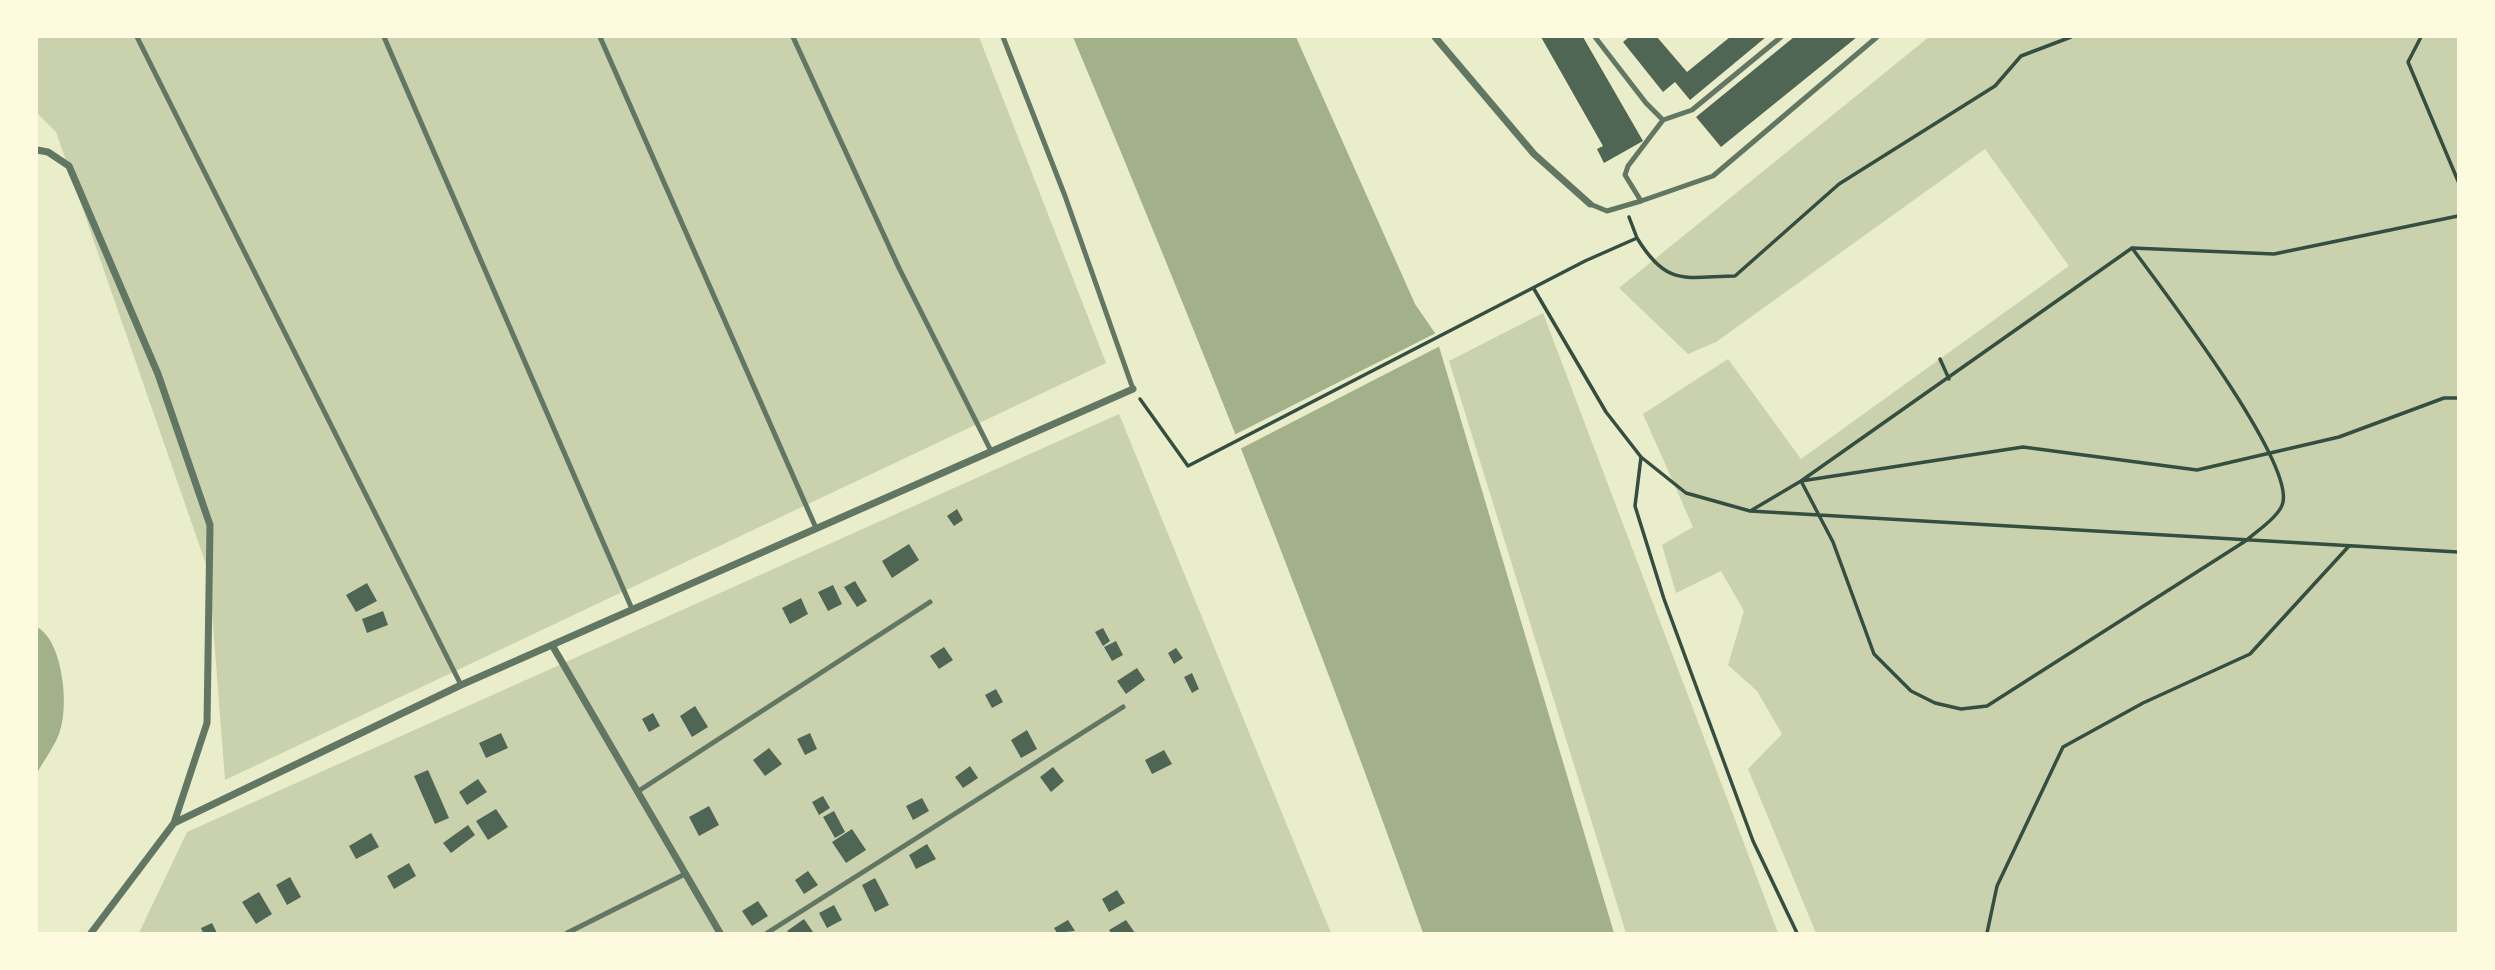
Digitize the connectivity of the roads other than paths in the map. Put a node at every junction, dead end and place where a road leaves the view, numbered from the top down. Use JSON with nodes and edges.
{"nodes":[{"id":1,"x":137,"y":37,"type":"edge"},
{"id":2,"x":384,"y":37,"type":"edge"},
{"id":3,"x":600,"y":37,"type":"edge"},
{"id":4,"x":793,"y":37,"type":"edge"},
{"id":5,"x":1003,"y":37,"type":"edge"},
{"id":6,"x":1435,"y":37,"type":"edge"},
{"id":7,"x":1595,"y":37,"type":"edge"},
{"id":8,"x":1781,"y":37,"type":"edge"},
{"id":9,"x":1877,"y":37,"type":"edge"},
{"id":10,"x":1663,"y":120,"type":"junction"},
{"id":11,"x":37,"y":150,"type":"edge"},
{"id":12,"x":1641,"y":201,"type":"junction"},
{"id":13,"x":1590,"y":204,"type":"joint"},
{"id":14,"x":1133,"y":389,"type":"joint"},
{"id":15,"x":991,"y":451,"type":"junction"},
{"id":16,"x":816,"y":528,"type":"junction"},
{"id":17,"x":930,"y":602,"type":"dead end"},
{"id":18,"x":632,"y":609,"type":"junction"},
{"id":19,"x":552,"y":645,"type":"junction"},
{"id":20,"x":461,"y":685,"type":"junction"},
{"id":21,"x":1123,"y":707,"type":"dead end"},
{"id":22,"x":637,"y":792,"type":"junction"},
{"id":23,"x":174,"y":823,"type":"junction"},
{"id":24,"x":685,"y":874,"type":"junction"},
{"id":25,"x":91,"y":933,"type":"edge"},
{"id":26,"x":567,"y":933,"type":"edge"},
{"id":27,"x":720,"y":933,"type":"edge"},
{"id":28,"x":767,"y":933,"type":"edge"}],
"edges":[{"from":1,"to":20,"type":"lane"},
{"from":2,"to":18,"type":"lane"},
{"from":3,"to":16,"type":"lane"},
{"from":4,"to":15,"type":"lane"},
{"from":5,"to":14,"type":"lane"},
{"from":6,"to":13,"type":"street"},
{"from":7,"to":10,"type":"lane"},
{"from":8,"to":10,"type":"lane"},
{"from":9,"to":12,"type":"lane"},
{"from":10,"to":12,"type":"lane"},
{"from":11,"to":23,"type":"street"},
{"from":12,"to":13,"type":"lane"},
{"from":14,"to":15,"type":"street"},
{"from":15,"to":16,"type":"street"},
{"from":16,"to":18,"type":"street"},
{"from":17,"to":22,"type":"lane"},
{"from":18,"to":19,"type":"street"},
{"from":19,"to":20,"type":"street"},
{"from":19,"to":22,"type":"street"},
{"from":20,"to":23,"type":"street"},
{"from":21,"to":28,"type":"lane"},
{"from":22,"to":24,"type":"street"},
{"from":23,"to":25,"type":"street"},
{"from":24,"to":26,"type":"lane"},
{"from":24,"to":27,"type":"street"}]}
